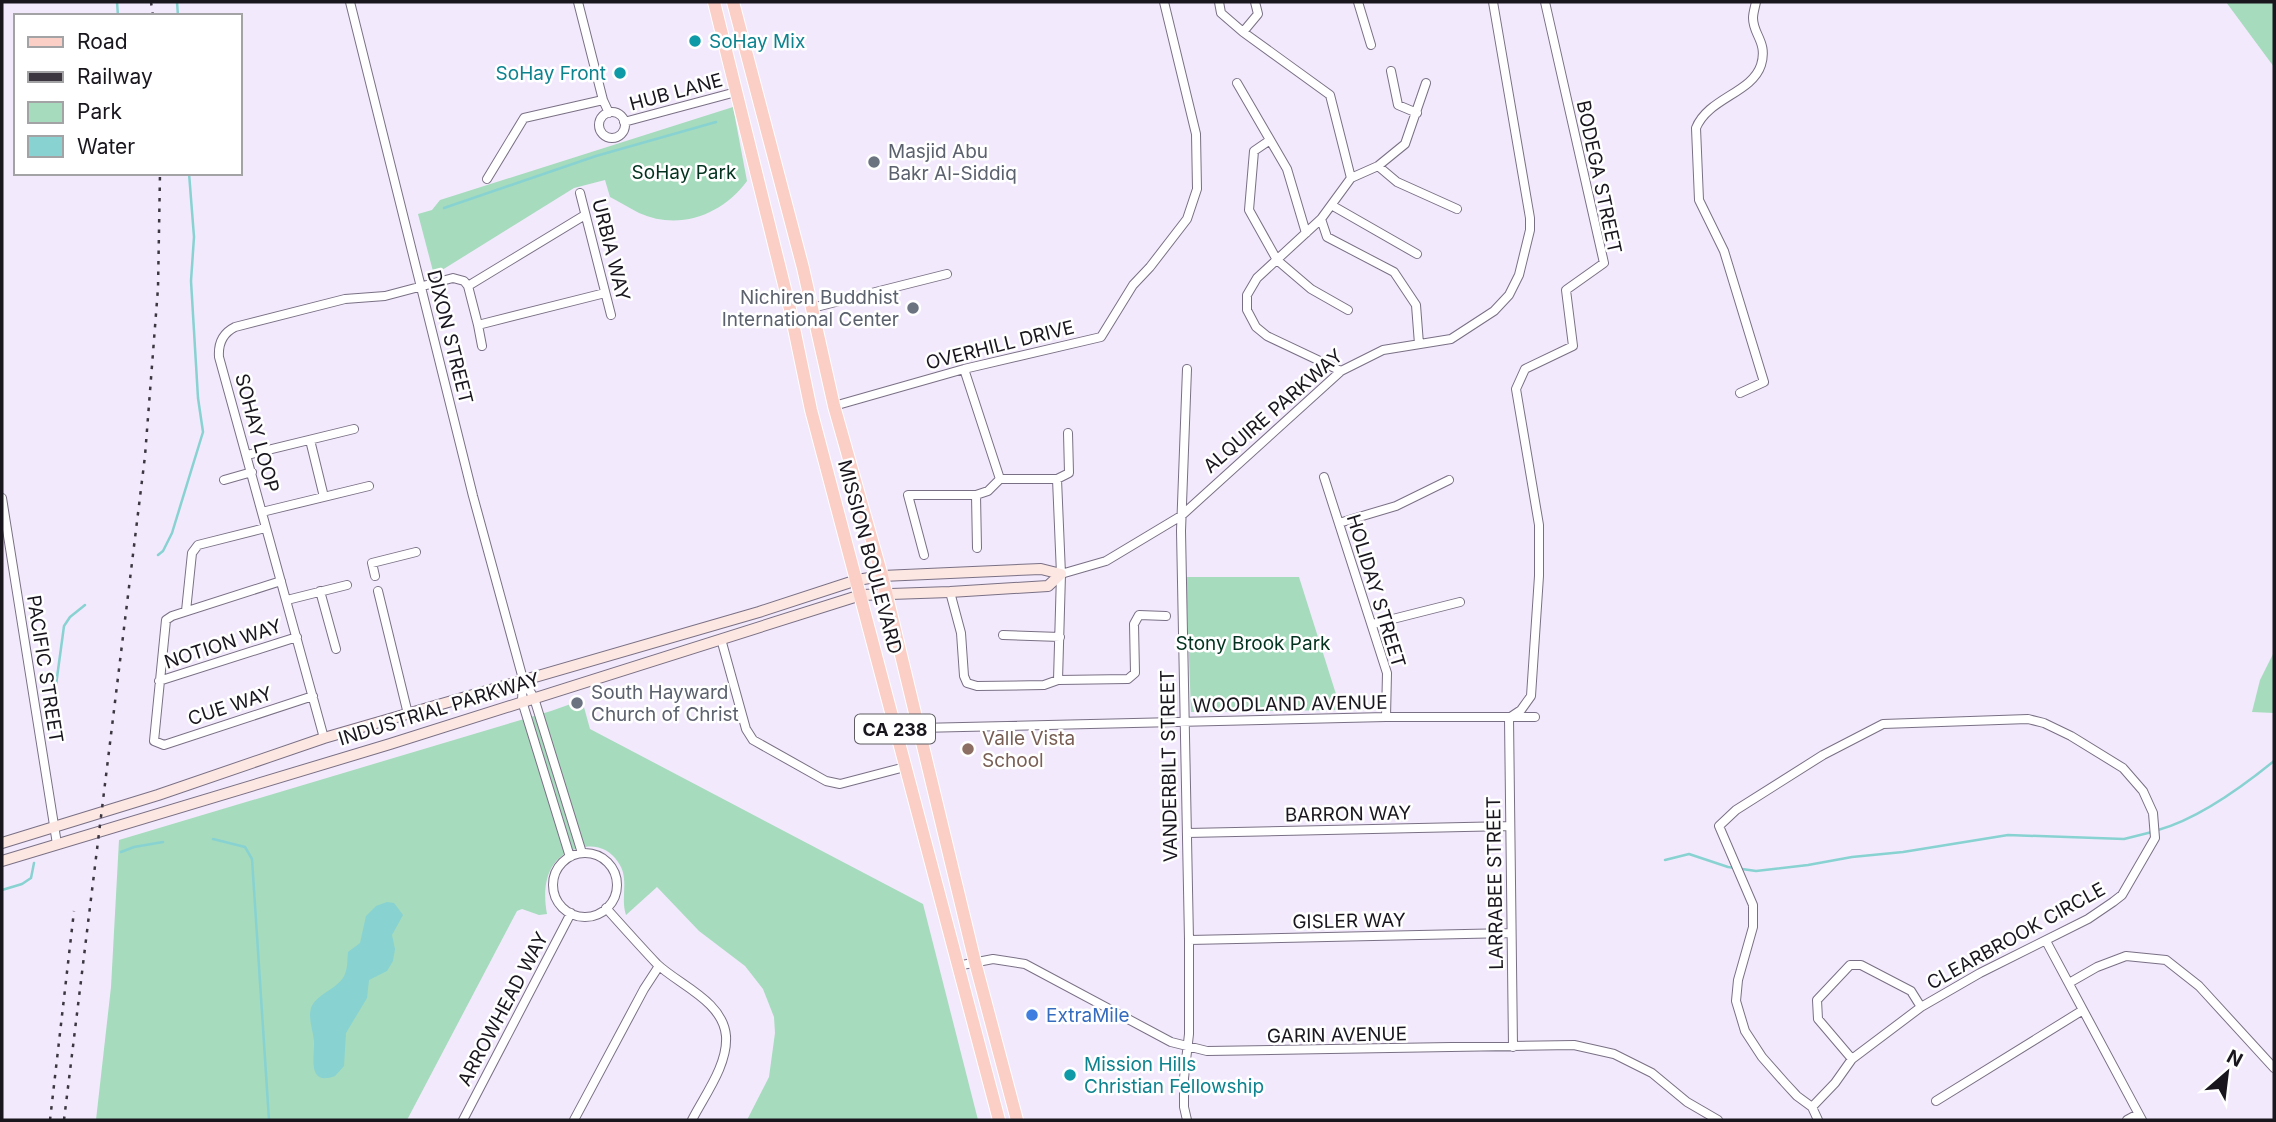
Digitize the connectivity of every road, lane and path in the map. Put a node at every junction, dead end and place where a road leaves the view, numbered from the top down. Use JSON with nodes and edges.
{"nodes":[{"id":1,"x":350,"y":2,"type":"edge"},
{"id":2,"x":578,"y":2,"type":"edge"},
{"id":3,"x":715,"y":2,"type":"edge"},
{"id":4,"x":733,"y":2,"type":"edge"},
{"id":5,"x":1164,"y":2,"type":"edge"},
{"id":6,"x":1219,"y":2,"type":"edge"},
{"id":7,"x":1255,"y":2,"type":"edge"},
{"id":8,"x":1358,"y":2,"type":"edge"},
{"id":9,"x":1493,"y":2,"type":"edge"},
{"id":10,"x":1545,"y":2,"type":"edge"},
{"id":11,"x":1756,"y":2,"type":"edge"},
{"id":12,"x":1243,"y":32,"type":"junction"},
{"id":13,"x":1371,"y":45,"type":"dead end"},
{"id":14,"x":1391,"y":71,"type":"dead end"},
{"id":15,"x":1237,"y":83,"type":"dead end"},
{"id":16,"x":1426,"y":83,"type":"dead end"},
{"id":17,"x":736,"y":92,"type":"junction"},
{"id":18,"x":603,"y":100,"type":"junction"},
{"id":19,"x":609,"y":113,"type":"junction"},
{"id":20,"x":1417,"y":113,"type":"junction"},
{"id":21,"x":624,"y":122,"type":"junction"},
{"id":22,"x":1270,"y":140,"type":"junction"},
{"id":23,"x":1378,"y":166,"type":"junction"},
{"id":24,"x":1351,"y":178,"type":"junction"},
{"id":25,"x":487,"y":179,"type":"dead end"},
{"id":26,"x":580,"y":193,"type":"dead end"},
{"id":27,"x":1333,"y":206,"type":"junction"},
{"id":28,"x":1457,"y":209,"type":"dead end"},
{"id":29,"x":585,"y":215,"type":"junction"},
{"id":30,"x":1321,"y":219,"type":"junction"},
{"id":31,"x":1306,"y":233,"type":"junction"},
{"id":32,"x":1417,"y":254,"type":"dead end"},
{"id":33,"x":1277,"y":260,"type":"junction"},
{"id":34,"x":947,"y":274,"type":"dead end"},
{"id":35,"x":468,"y":286,"type":"junction"},
{"id":36,"x":422,"y":287,"type":"junction"},
{"id":37,"x":605,"y":293,"type":"junction"},
{"id":38,"x":812,"y":307,"type":"junction"},
{"id":39,"x":1348,"y":310,"type":"dead end"},
{"id":40,"x":611,"y":315,"type":"dead end"},
{"id":41,"x":478,"y":325,"type":"junction"},
{"id":42,"x":1419,"y":344,"type":"junction"},
{"id":43,"x":482,"y":346,"type":"dead end"},
{"id":44,"x":964,"y":369,"type":"junction"},
{"id":45,"x":1187,"y":369,"type":"dead end"},
{"id":46,"x":1341,"y":371,"type":"junction"},
{"id":47,"x":1740,"y":393,"type":"dead end"},
{"id":48,"x":834,"y":405,"type":"junction"},
{"id":49,"x":354,"y":429,"type":"dead end"},
{"id":50,"x":1068,"y":433,"type":"dead end"},
{"id":51,"x":310,"y":440,"type":"junction"},
{"id":52,"x":247,"y":455,"type":"junction"},
{"id":53,"x":252,"y":472,"type":"junction"},
{"id":54,"x":1324,"y":477,"type":"dead end"},
{"id":55,"x":1000,"y":479,"type":"junction"},
{"id":56,"x":1058,"y":479,"type":"junction"},
{"id":57,"x":224,"y":480,"type":"dead end"},
{"id":58,"x":1449,"y":480,"type":"dead end"},
{"id":59,"x":369,"y":486,"type":"dead end"},
{"id":60,"x":976,"y":495,"type":"junction"},
{"id":61,"x":324,"y":497,"type":"junction"},
{"id":62,"x":2,"y":498,"type":"edge"},
{"id":63,"x":262,"y":512,"type":"junction"},
{"id":64,"x":1181,"y":516,"type":"junction"},
{"id":65,"x":1339,"y":523,"type":"junction"},
{"id":66,"x":265,"y":528,"type":"junction"},
{"id":67,"x":976,"y":548,"type":"dead end"},
{"id":68,"x":416,"y":552,"type":"dead end"},
{"id":69,"x":924,"y":555,"type":"dead end"},
{"id":70,"x":1061,"y":574,"type":"junction"},
{"id":71,"x":375,"y":576,"type":"dead end"},
{"id":72,"x":882,"y":576,"type":"junction"},
{"id":73,"x":281,"y":580,"type":"junction"},
{"id":74,"x":857,"y":580,"type":"junction"},
{"id":75,"x":347,"y":584,"type":"dead end"},
{"id":76,"x":320,"y":591,"type":"junction"},
{"id":77,"x":379,"y":591,"type":"dead end"},
{"id":78,"x":950,"y":592,"type":"junction"},
{"id":79,"x":886,"y":593,"type":"junction"},
{"id":80,"x":861,"y":595,"type":"junction"},
{"id":81,"x":287,"y":600,"type":"junction"},
{"id":82,"x":1460,"y":602,"type":"dead end"},
{"id":83,"x":186,"y":611,"type":"junction"},
{"id":84,"x":1166,"y":616,"type":"dead end"},
{"id":85,"x":1373,"y":625,"type":"junction"},
{"id":86,"x":1003,"y":635,"type":"dead end"},
{"id":87,"x":297,"y":637,"type":"junction"},
{"id":88,"x":1060,"y":637,"type":"junction"},
{"id":89,"x":721,"y":639,"type":"junction"},
{"id":90,"x":336,"y":649,"type":"dead end"},
{"id":91,"x":523,"y":679,"type":"junction"},
{"id":92,"x":1058,"y":680,"type":"junction"},
{"id":93,"x":159,"y":681,"type":"junction"},
{"id":94,"x":313,"y":696,"type":"junction"},
{"id":95,"x":534,"y":698,"type":"junction"},
{"id":96,"x":522,"y":701,"type":"junction"},
{"id":97,"x":408,"y":714,"type":"junction"},
{"id":98,"x":1386,"y":717,"type":"junction"},
{"id":99,"x":1535,"y":717,"type":"dead end"},
{"id":100,"x":1509,"y":718,"type":"junction"},
{"id":101,"x":1184,"y":722,"type":"junction"},
{"id":102,"x":919,"y":727,"type":"junction"},
{"id":103,"x":324,"y":738,"type":"junction"},
{"id":104,"x":905,"y":767,"type":"junction"},
{"id":105,"x":1510,"y":826,"type":"junction"},
{"id":106,"x":53,"y":827,"type":"junction"},
{"id":107,"x":1187,"y":833,"type":"junction"},
{"id":108,"x":2,"y":843,"type":"edge"},
{"id":109,"x":57,"y":844,"type":"junction"},
{"id":110,"x":582,"y":853,"type":"junction"},
{"id":111,"x":570,"y":857,"type":"junction"},
{"id":112,"x":2,"y":861,"type":"edge"},
{"id":113,"x":606,"y":908,"type":"junction"},
{"id":114,"x":571,"y":913,"type":"junction"},
{"id":115,"x":1511,"y":933,"type":"junction"},
{"id":116,"x":1189,"y":940,"type":"junction"},
{"id":117,"x":2046,"y":941,"type":"junction"},
{"id":118,"x":975,"y":962,"type":"junction"},
{"id":119,"x":659,"y":966,"type":"junction"},
{"id":120,"x":957,"y":966,"type":"junction"},
{"id":121,"x":2069,"y":983,"type":"junction"},
{"id":122,"x":1921,"y":1007,"type":"junction"},
{"id":123,"x":2083,"y":1010,"type":"junction"},
{"id":124,"x":1188,"y":1046,"type":"junction"},
{"id":125,"x":1513,"y":1047,"type":"junction"},
{"id":126,"x":1852,"y":1059,"type":"junction"},
{"id":127,"x":2274,"y":1068,"type":"edge"},
{"id":128,"x":1936,"y":1101,"type":"dead end"},
{"id":129,"x":1812,"y":1107,"type":"junction"},
{"id":130,"x":2140,"y":1117,"type":"edge"},
{"id":131,"x":463,"y":1120,"type":"edge"},
{"id":132,"x":574,"y":1120,"type":"edge"},
{"id":133,"x":692,"y":1120,"type":"edge"},
{"id":134,"x":999,"y":1120,"type":"edge"},
{"id":135,"x":1017,"y":1120,"type":"edge"},
{"id":136,"x":1186,"y":1120,"type":"edge"},
{"id":137,"x":1718,"y":1120,"type":"edge"},
{"id":138,"x":1818,"y":1120,"type":"edge"},
{"id":139,"x":2127,"y":1120,"type":"edge"}],
"edges":[{"from":1,"to":36,"type":"street","name":"DIXON STREET"},
{"from":2,"to":18,"type":"street","name":"HUB LANE"},
{"from":3,"to":17,"type":"main road","name":"MISSION BOULEVARD"},
{"from":4,"to":38,"type":"main road","name":"MISSION BOULEVARD"},
{"from":5,"to":44,"type":"street","name":"OVERHILL DRIVE"},
{"from":6,"to":12,"type":"street"},
{"from":7,"to":12,"type":"street"},
{"from":8,"to":13,"type":"street"},
{"from":9,"to":42,"type":"street","name":"ALQUIRE PARKWAY"},
{"from":10,"to":100,"type":"street","name":"BODEGA STREET"},
{"from":11,"to":47,"type":"street"},
{"from":12,"to":24,"type":"street"},
{"from":14,"to":20,"type":"street"},
{"from":15,"to":22,"type":"street"},
{"from":16,"to":20,"type":"street"},
{"from":17,"to":21,"type":"street","name":"HUB LANE"},
{"from":17,"to":74,"type":"main road","name":"MISSION BOULEVARD"},
{"from":18,"to":19,"type":"street","name":"HUB LANE"},
{"from":18,"to":25,"type":"street"},
{"from":19,"to":21,"type":"street","name":"HUB LANE"},
{"from":19,"to":21,"type":"street","name":"HUB LANE"},
{"from":20,"to":23,"type":"street"},
{"from":22,"to":31,"type":"street"},
{"from":22,"to":33,"type":"street"},
{"from":23,"to":24,"type":"street"},
{"from":23,"to":28,"type":"street"},
{"from":24,"to":27,"type":"street"},
{"from":26,"to":29,"type":"street","name":"URBIA WAY"},
{"from":27,"to":30,"type":"street"},
{"from":27,"to":32,"type":"street"},
{"from":29,"to":35,"type":"street"},
{"from":29,"to":37,"type":"street","name":"URBIA WAY"},
{"from":30,"to":31,"type":"street"},
{"from":30,"to":42,"type":"street"},
{"from":31,"to":33,"type":"street"},
{"from":33,"to":39,"type":"street"},
{"from":33,"to":46,"type":"street"},
{"from":34,"to":38,"type":"street"},
{"from":35,"to":36,"type":"street"},
{"from":35,"to":41,"type":"street"},
{"from":36,"to":52,"type":"street","name":"SOHAY LOOP"},
{"from":36,"to":91,"type":"street","name":"DIXON STREET"},
{"from":37,"to":40,"type":"street","name":"URBIA WAY"},
{"from":37,"to":41,"type":"street"},
{"from":38,"to":48,"type":"main road","name":"MISSION BOULEVARD"},
{"from":41,"to":43,"type":"street"},
{"from":42,"to":46,"type":"street","name":"ALQUIRE PARKWAY"},
{"from":44,"to":48,"type":"street","name":"OVERHILL DRIVE"},
{"from":44,"to":55,"type":"street"},
{"from":45,"to":64,"type":"street","name":"VANDERBILT STREET"},
{"from":46,"to":64,"type":"street","name":"ALQUIRE PARKWAY"},
{"from":48,"to":72,"type":"main road","name":"MISSION BOULEVARD"},
{"from":49,"to":51,"type":"street"},
{"from":50,"to":56,"type":"street"},
{"from":51,"to":52,"type":"street"},
{"from":51,"to":61,"type":"street"},
{"from":52,"to":53,"type":"street","name":"SOHAY LOOP"},
{"from":53,"to":57,"type":"street"},
{"from":53,"to":63,"type":"street","name":"SOHAY LOOP"},
{"from":54,"to":65,"type":"street","name":"HOLIDAY STREET"},
{"from":55,"to":56,"type":"street"},
{"from":55,"to":60,"type":"street"},
{"from":56,"to":70,"type":"street"},
{"from":58,"to":65,"type":"street"},
{"from":59,"to":61,"type":"street"},
{"from":60,"to":67,"type":"street"},
{"from":60,"to":69,"type":"street"},
{"from":61,"to":63,"type":"street"},
{"from":62,"to":106,"type":"street","name":"PACIFIC STREET"},
{"from":63,"to":66,"type":"street","name":"SOHAY LOOP"},
{"from":64,"to":70,"type":"street","name":"ALQUIRE PARKWAY"},
{"from":64,"to":101,"type":"street","name":"VANDERBILT STREET"},
{"from":65,"to":85,"type":"street","name":"HOLIDAY STREET"},
{"from":66,"to":73,"type":"street","name":"SOHAY LOOP"},
{"from":66,"to":83,"type":"street"},
{"from":68,"to":71,"type":"street"},
{"from":70,"to":72,"type":"main road","name":"ALQUIRE PARKWAY"},
{"from":70,"to":78,"type":"main road","name":"ALQUIRE PARKWAY"},
{"from":70,"to":88,"type":"street"},
{"from":72,"to":74,"type":"main road","name":"INDUSTRIAL PARKWAY"},
{"from":72,"to":79,"type":"main road","name":"MISSION BOULEVARD","number":"CA 238"},
{"from":73,"to":81,"type":"street","name":"SOHAY LOOP"},
{"from":73,"to":83,"type":"street"},
{"from":74,"to":80,"type":"main road","name":"MISSION BOULEVARD","number":"CA 238"},
{"from":74,"to":91,"type":"main road","name":"INDUSTRIAL PARKWAY"},
{"from":75,"to":76,"type":"street"},
{"from":76,"to":81,"type":"street"},
{"from":76,"to":90,"type":"street"},
{"from":77,"to":97,"type":"street"},
{"from":78,"to":79,"type":"main road","name":"ALQUIRE PARKWAY"},
{"from":78,"to":92,"type":"street"},
{"from":79,"to":80,"type":"main road","name":"INDUSTRIAL PARKWAY"},
{"from":79,"to":102,"type":"main road","name":"MISSION BOULEVARD","number":"CA 238"},
{"from":80,"to":89,"type":"main road","name":"INDUSTRIAL PARKWAY"},
{"from":80,"to":104,"type":"main road","name":"MISSION BOULEVARD","number":"CA 238"},
{"from":81,"to":87,"type":"street","name":"SOHAY LOOP"},
{"from":82,"to":85,"type":"street"},
{"from":83,"to":93,"type":"street"},
{"from":84,"to":92,"type":"street"},
{"from":85,"to":98,"type":"street","name":"HOLIDAY STREET"},
{"from":86,"to":88,"type":"street"},
{"from":87,"to":93,"type":"street","name":"NOTION WAY"},
{"from":87,"to":94,"type":"street","name":"SOHAY LOOP"},
{"from":88,"to":92,"type":"street"},
{"from":89,"to":95,"type":"main road","name":"INDUSTRIAL PARKWAY"},
{"from":89,"to":104,"type":"street"},
{"from":91,"to":95,"type":"street"},
{"from":91,"to":96,"type":"street"},
{"from":91,"to":97,"type":"main road","name":"INDUSTRIAL PARKWAY"},
{"from":93,"to":94,"type":"street","name":"CUE WAY"},
{"from":94,"to":103,"type":"street","name":"SOHAY LOOP"},
{"from":95,"to":96,"type":"main road","name":"INDUSTRIAL PARKWAY"},
{"from":95,"to":110,"type":"street"},
{"from":96,"to":109,"type":"main road","name":"INDUSTRIAL PARKWAY"},
{"from":96,"to":111,"type":"street"},
{"from":97,"to":103,"type":"main road","name":"INDUSTRIAL PARKWAY"},
{"from":98,"to":100,"type":"street","name":"WOODLAND AVENUE"},
{"from":98,"to":101,"type":"street","name":"WOODLAND AVENUE"},
{"from":99,"to":100,"type":"street","name":"WOODLAND AVENUE"},
{"from":100,"to":105,"type":"street","name":"LARRABEE STREET"},
{"from":101,"to":102,"type":"street","name":"WOODLAND AVENUE"},
{"from":101,"to":107,"type":"street","name":"VANDERBILT STREET"},
{"from":102,"to":118,"type":"main road","name":"MISSION BOULEVARD","number":"CA 238"},
{"from":103,"to":106,"type":"main road","name":"INDUSTRIAL PARKWAY"},
{"from":104,"to":120,"type":"main road","name":"MISSION BOULEVARD","number":"CA 238"},
{"from":105,"to":107,"type":"street","name":"BARRON WAY"},
{"from":105,"to":115,"type":"street","name":"LARRABEE STREET"},
{"from":106,"to":108,"type":"main road","name":"INDUSTRIAL PARKWAY"},
{"from":106,"to":109,"type":"street","name":"PACIFIC STREET"},
{"from":107,"to":116,"type":"street","name":"VANDERBILT STREET"},
{"from":109,"to":112,"type":"main road","name":"INDUSTRIAL PARKWAY"},
{"from":110,"to":111,"type":"street"},
{"from":110,"to":113,"type":"street"},
{"from":111,"to":114,"type":"street"},
{"from":113,"to":114,"type":"street"},
{"from":113,"to":119,"type":"street"},
{"from":114,"to":131,"type":"street","name":"ARROWHEAD WAY"},
{"from":115,"to":116,"type":"street","name":"GISLER WAY"},
{"from":115,"to":125,"type":"street","name":"LARRABEE STREET"},
{"from":116,"to":124,"type":"street","name":"VANDERBILT STREET"},
{"from":117,"to":121,"type":"street"},
{"from":117,"to":122,"type":"street","name":"CLEARBROOK CIRCLE"},
{"from":117,"to":129,"type":"street","name":"CLEARBROOK CIRCLE"},
{"from":118,"to":120,"type":"street","name":"GARIN AVENUE"},
{"from":118,"to":124,"type":"street","name":"GARIN AVENUE"},
{"from":118,"to":135,"type":"main road","name":"MISSION BOULEVARD","number":"CA 238"},
{"from":119,"to":132,"type":"street"},
{"from":119,"to":133,"type":"street"},
{"from":120,"to":134,"type":"main road","name":"MISSION BOULEVARD","number":"CA 238"},
{"from":121,"to":123,"type":"street"},
{"from":121,"to":127,"type":"street"},
{"from":122,"to":126,"type":"street","name":"CLEARBROOK CIRCLE"},
{"from":122,"to":126,"type":"street"},
{"from":123,"to":128,"type":"street"},
{"from":123,"to":130,"type":"street"},
{"from":124,"to":125,"type":"street","name":"GARIN AVENUE"},
{"from":124,"to":136,"type":"street","name":"VANDERBILT STREET"},
{"from":125,"to":137,"type":"street","name":"GARIN AVENUE"},
{"from":126,"to":129,"type":"street","name":"CLEARBROOK CIRCLE"},
{"from":129,"to":138,"type":"street","name":"CLEARBROOK CIRCLE"},
{"from":130,"to":139,"type":"street"}]}
